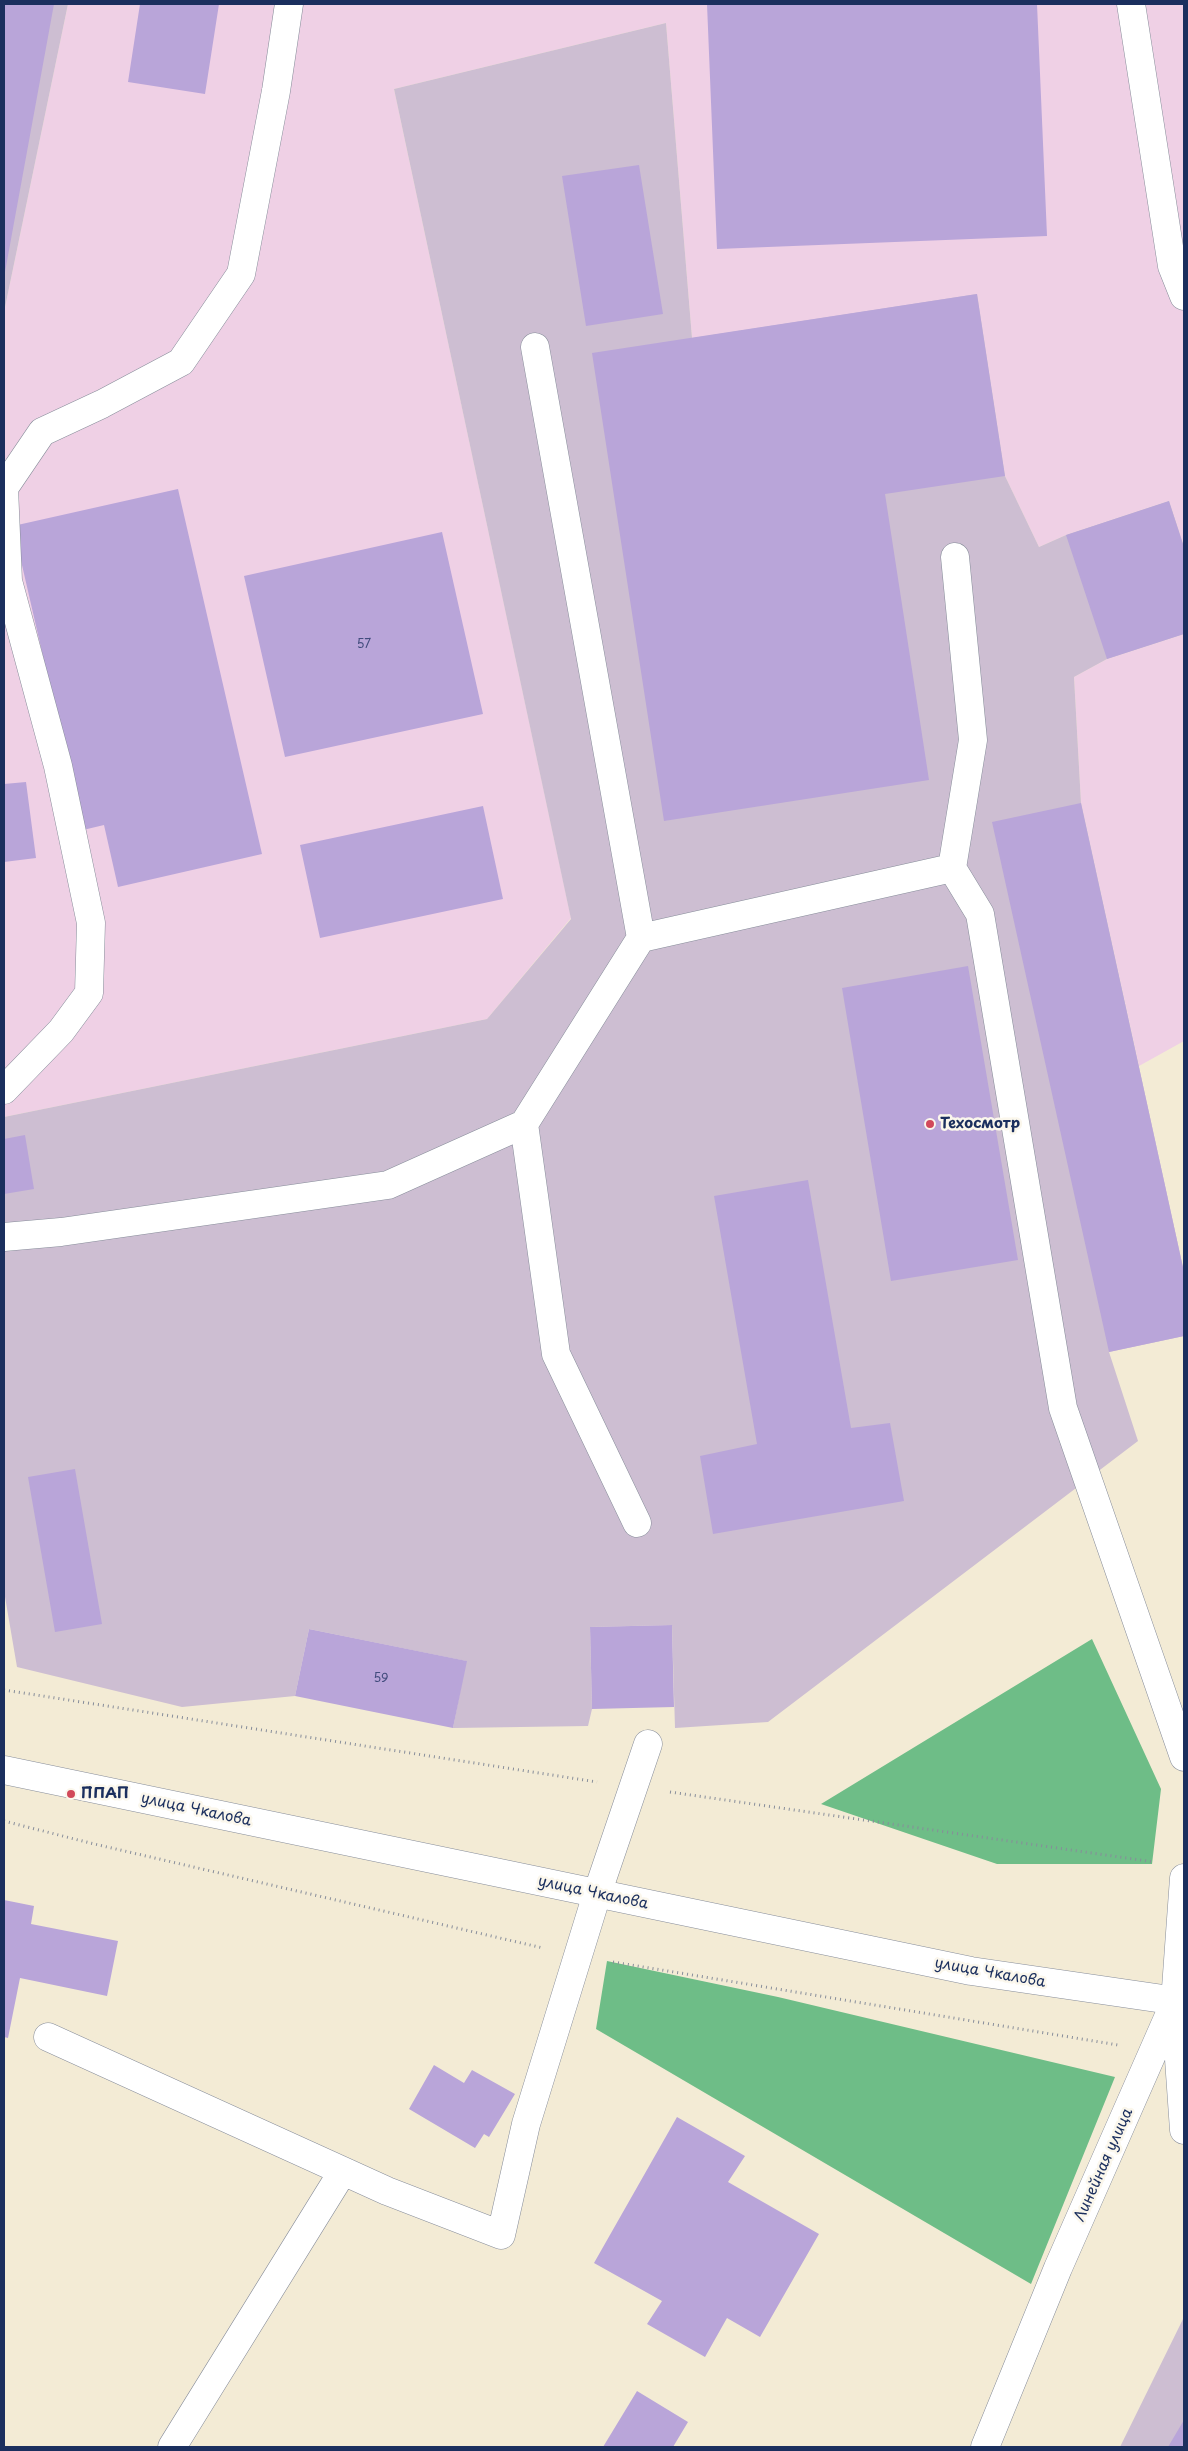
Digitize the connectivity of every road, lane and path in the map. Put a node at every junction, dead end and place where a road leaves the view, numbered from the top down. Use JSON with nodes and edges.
{"nodes":[{"id":1,"x":290,"y":4,"type":"edge"},
{"id":2,"x":1131,"y":4,"type":"edge"},
{"id":3,"x":1184,"y":296,"type":"edge"},
{"id":4,"x":535,"y":347,"type":"dead end"},
{"id":5,"x":955,"y":557,"type":"dead end"},
{"id":6,"x":952,"y":868,"type":"junction"},
{"id":7,"x":641,"y":938,"type":"junction"},
{"id":8,"x":4,"y":1090,"type":"edge"},
{"id":9,"x":524,"y":1124,"type":"junction"},
{"id":10,"x":4,"y":1237,"type":"edge"},
{"id":11,"x":637,"y":1523,"type":"dead end"},
{"id":12,"x":4,"y":1690,"type":"edge"},
{"id":13,"x":648,"y":1744,"type":"dead end"},
{"id":14,"x":1184,"y":1757,"type":"edge"},
{"id":15,"x":4,"y":1770,"type":"edge"},
{"id":16,"x":634,"y":1787,"type":"junction"},
{"id":17,"x":1156,"y":1862,"type":"dead end"},
{"id":18,"x":1184,"y":1878,"type":"edge"},
{"id":19,"x":597,"y":1894,"type":"junction"},
{"id":20,"x":1180,"y":2002,"type":"edge"},
{"id":21,"x":48,"y":2037,"type":"dead end"},
{"id":22,"x":1184,"y":2130,"type":"edge"},
{"id":23,"x":343,"y":2171,"type":"junction"},
{"id":24,"x":172,"y":2447,"type":"edge"},
{"id":25,"x":985,"y":2447,"type":"edge"}],
"edges":[{"from":1,"to":8,"type":"main road"},
{"from":2,"to":3,"type":"main road"},
{"from":4,"to":7,"type":"main road"},
{"from":5,"to":6,"type":"main road"},
{"from":6,"to":7,"type":"main road"},
{"from":6,"to":14,"type":"main road"},
{"from":7,"to":9,"type":"main road"},
{"from":9,"to":10,"type":"main road"},
{"from":9,"to":11,"type":"main road"},
{"from":12,"to":16,"type":"path"},
{"from":13,"to":16,"type":"main road"},
{"from":15,"to":19,"type":"main road","name":"улица Чкалова"},
{"from":16,"to":17,"type":"path"},
{"from":16,"to":19,"type":"main road"},
{"from":18,"to":20,"type":"main road"},
{"from":19,"to":20,"type":"main road","name":"улица Чкалова"},
{"from":19,"to":23,"type":"main road"},
{"from":20,"to":22,"type":"main road"},
{"from":20,"to":25,"type":"main road","name":"Линейная улица"},
{"from":21,"to":23,"type":"main road"},
{"from":23,"to":24,"type":"main road"}]}
